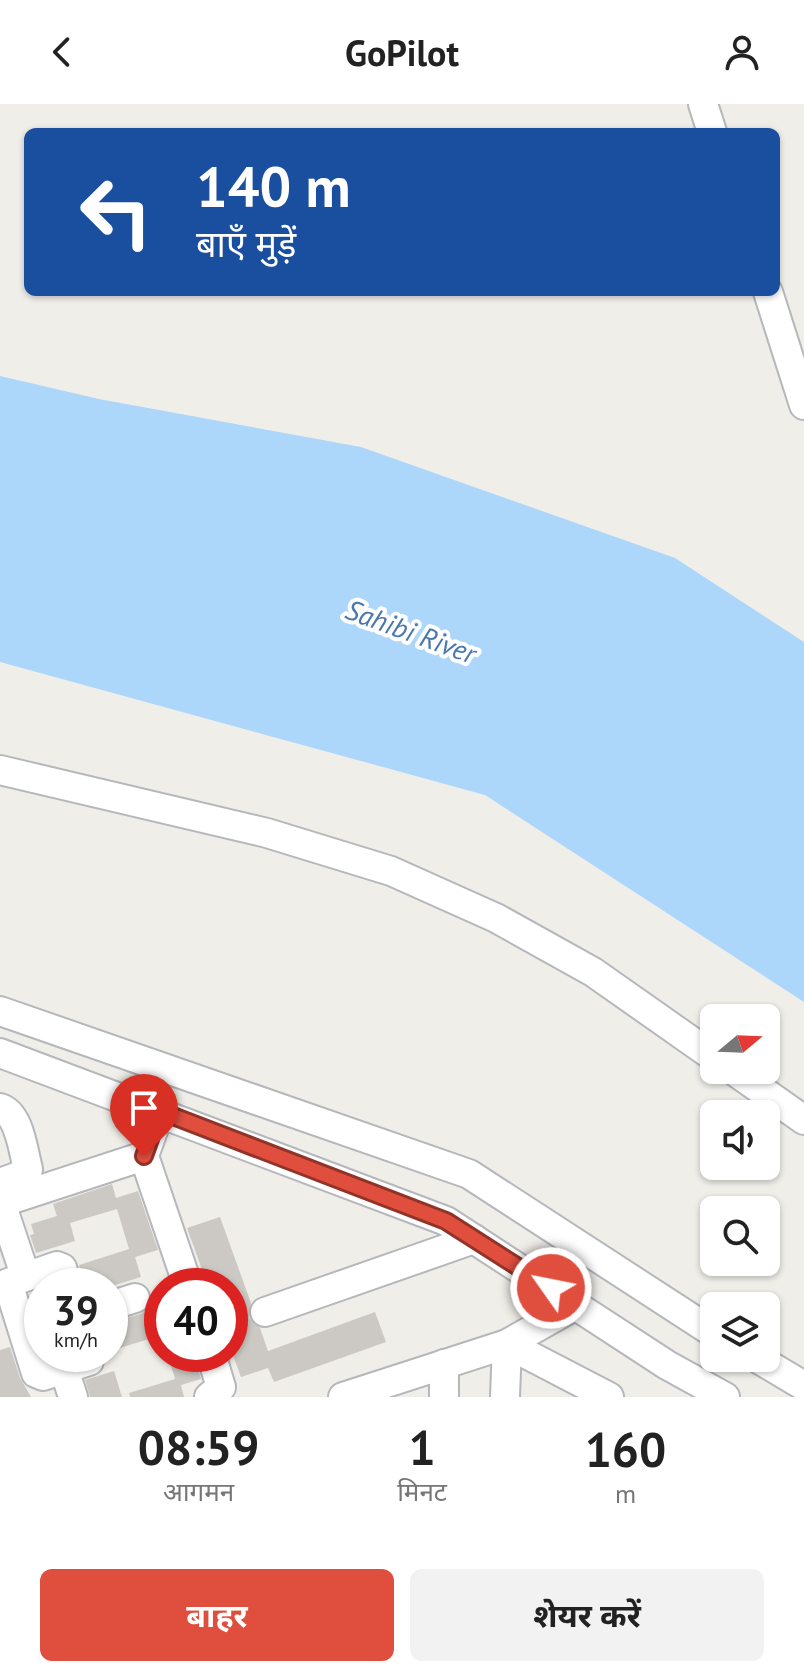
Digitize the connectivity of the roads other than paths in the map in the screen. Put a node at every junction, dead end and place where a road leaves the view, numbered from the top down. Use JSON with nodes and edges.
{"nodes":[{"id":1,"x":703,"y":104,"type":"edge"},
{"id":2,"x":711,"y":128,"type":"edge"},
{"id":3,"x":769,"y":296,"type":"edge"},
{"id":4,"x":804,"y":405,"type":"edge"},
{"id":5,"x":0,"y":770,"type":"edge"},
{"id":6,"x":0,"y":1011,"type":"edge"},
{"id":7,"x":700,"y":1047,"type":"edge"},
{"id":8,"x":0,"y":1053,"type":"edge"},
{"id":9,"x":753,"y":1084,"type":"edge"},
{"id":10,"x":0,"y":1108,"type":"edge"},
{"id":11,"x":160,"y":1111,"type":"junction"},
{"id":12,"x":804,"y":1120,"type":"edge"},
{"id":13,"x":144,"y":1156,"type":"junction"},
{"id":14,"x":0,"y":1183,"type":"edge"},
{"id":15,"x":0,"y":1203,"type":"edge"},
{"id":16,"x":474,"y":1239,"type":"junction"},
{"id":17,"x":182,"y":1268,"type":"edge"},
{"id":18,"x":24,"y":1272,"type":"edge"},
{"id":19,"x":24,"y":1275,"type":"edge"},
{"id":20,"x":576,"y":1305,"type":"junction"},
{"id":21,"x":265,"y":1312,"type":"dead end"},
{"id":22,"x":700,"y":1324,"type":"edge"},
{"id":23,"x":12,"y":1340,"type":"edge"},
{"id":24,"x":507,"y":1344,"type":"junction"},
{"id":25,"x":444,"y":1364,"type":"junction"},
{"id":26,"x":65,"y":1372,"type":"edge"},
{"id":27,"x":216,"y":1372,"type":"edge"},
{"id":28,"x":780,"y":1372,"type":"edge"},
{"id":29,"x":804,"y":1386,"type":"edge"},
{"id":30,"x":73,"y":1397,"type":"edge"},
{"id":31,"x":209,"y":1397,"type":"edge"},
{"id":32,"x":343,"y":1397,"type":"edge"},
{"id":33,"x":444,"y":1397,"type":"edge"},
{"id":34,"x":505,"y":1397,"type":"edge"},
{"id":35,"x":609,"y":1397,"type":"edge"},
{"id":36,"x":725,"y":1397,"type":"edge"}],
"edges":[{"from":1,"to":2,"type":"street"},
{"from":3,"to":4,"type":"street"},
{"from":5,"to":7,"type":"street"},
{"from":6,"to":22,"type":"street"},
{"from":8,"to":11,"type":"street"},
{"from":9,"to":12,"type":"street"},
{"from":10,"to":14,"type":"street"},
{"from":11,"to":13,"type":"street"},
{"from":11,"to":16,"type":"street"},
{"from":13,"to":15,"type":"street"},
{"from":13,"to":17,"type":"street"},
{"from":15,"to":18,"type":"street"},
{"from":16,"to":20,"type":"street"},
{"from":16,"to":21,"type":"street"},
{"from":19,"to":23,"type":"street"},
{"from":20,"to":24,"type":"street"},
{"from":20,"to":36,"type":"street"},
{"from":24,"to":25,"type":"street"},
{"from":24,"to":34,"type":"street"},
{"from":24,"to":35,"type":"street"},
{"from":25,"to":32,"type":"street"},
{"from":25,"to":33,"type":"street"},
{"from":26,"to":30,"type":"street"},
{"from":27,"to":31,"type":"street"},
{"from":28,"to":29,"type":"street"}]}
